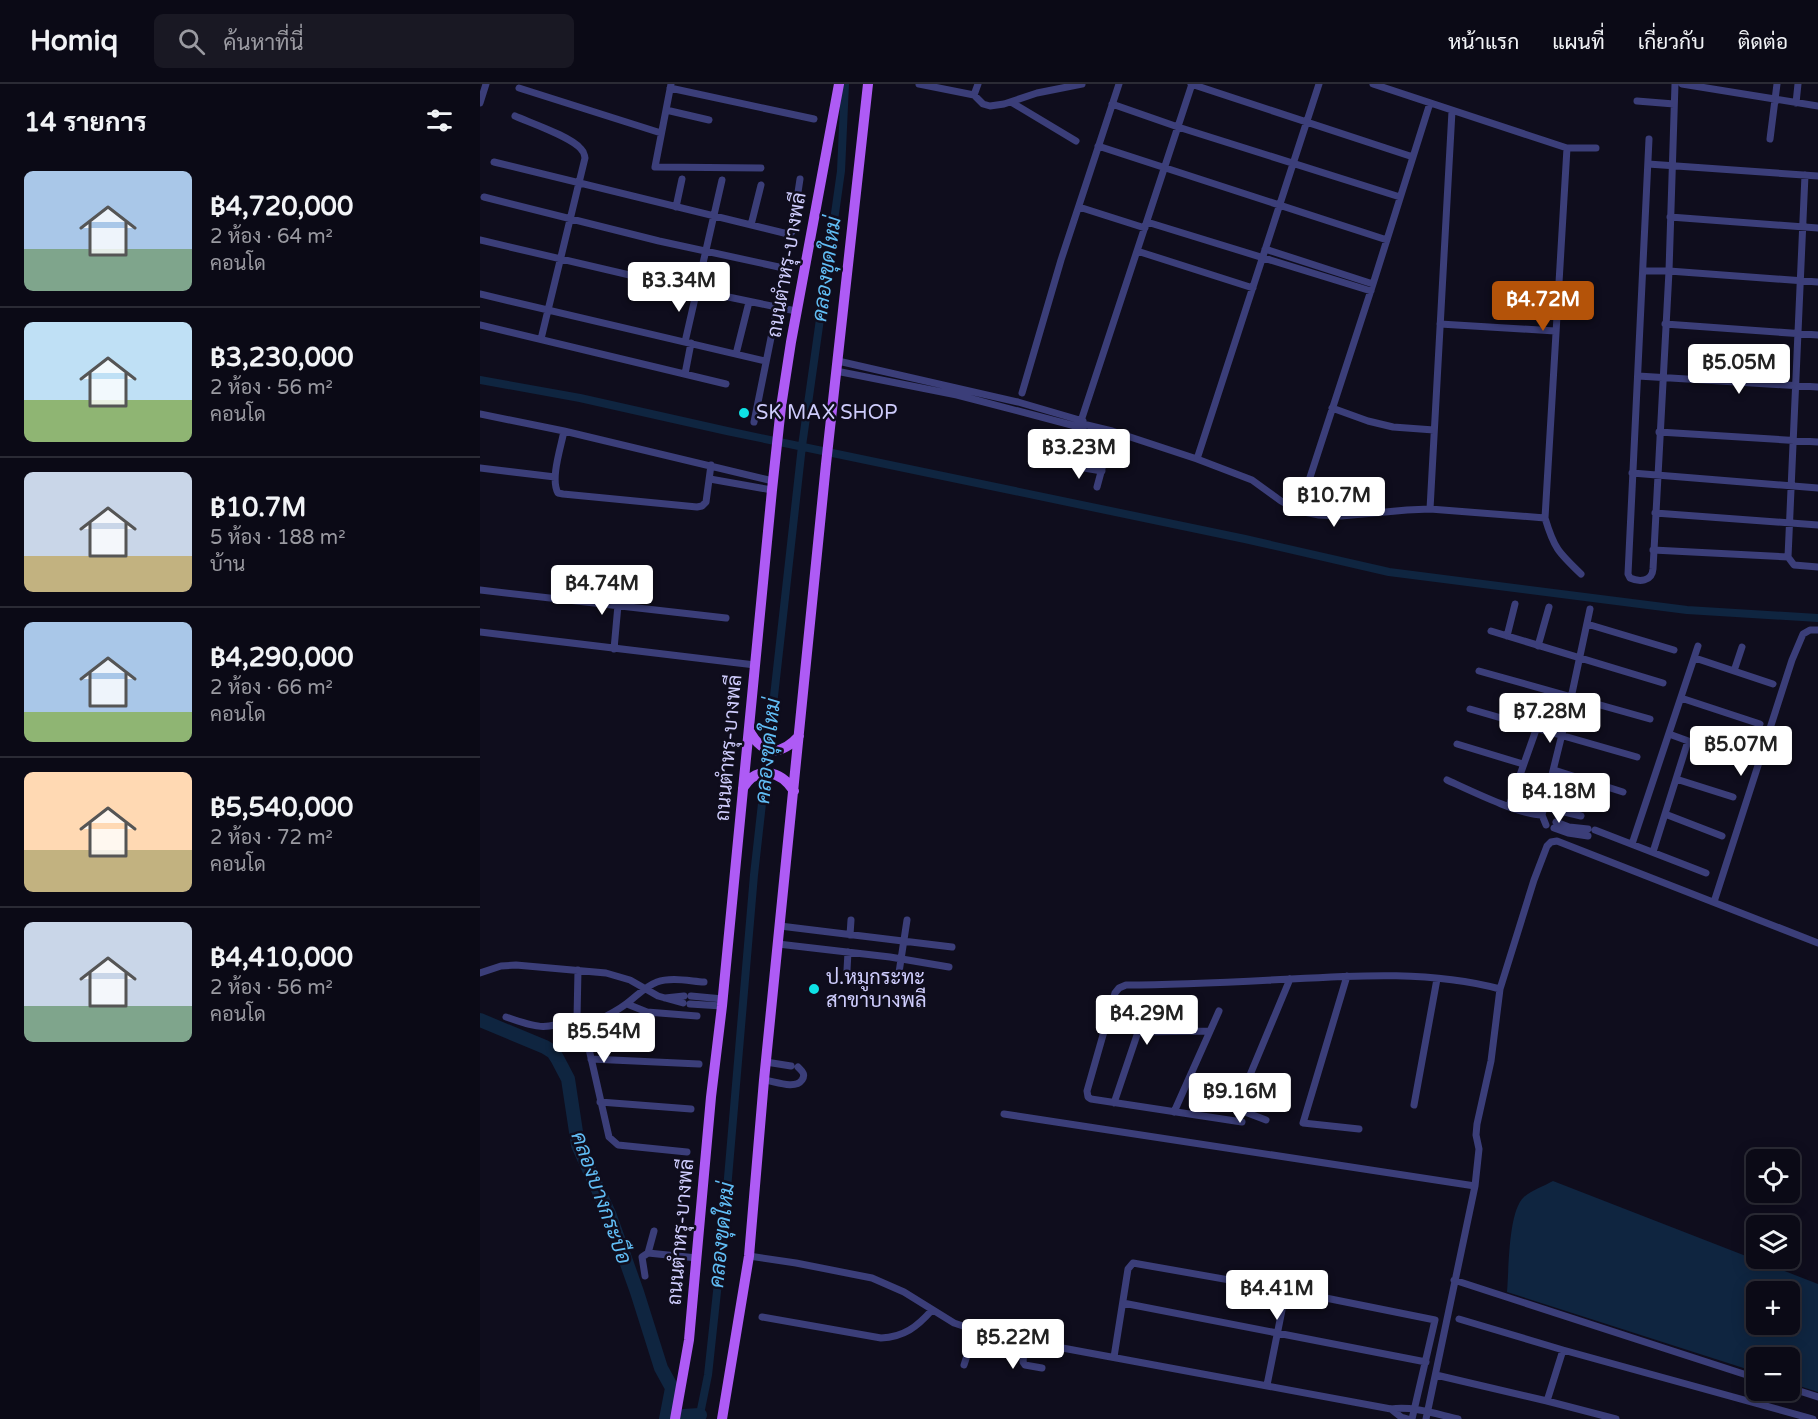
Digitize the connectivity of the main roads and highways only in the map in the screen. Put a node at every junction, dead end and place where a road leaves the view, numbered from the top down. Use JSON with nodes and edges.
{"nodes":[{"id":1,"x":839,"y":84,"type":"edge"},
{"id":2,"x":868,"y":84,"type":"edge"},
{"id":3,"x":748,"y":730,"type":"junction"},
{"id":4,"x":799,"y":735,"type":"junction"},
{"id":5,"x":743,"y":789,"type":"junction"},
{"id":6,"x":794,"y":791,"type":"junction"},
{"id":7,"x":675,"y":1419,"type":"edge"},
{"id":8,"x":722,"y":1419,"type":"edge"}],
"edges":[{"from":1,"to":3,"type":"main road","name":"ถนนตำหรุ-บางพลี"},
{"from":2,"to":4,"type":"main road"},
{"from":3,"to":4,"type":"main road"},
{"from":3,"to":5,"type":"main road","name":"ถนนตำหรุ-บางพลี"},
{"from":4,"to":6,"type":"main road"},
{"from":5,"to":6,"type":"main road"},
{"from":5,"to":7,"type":"main road","name":"ถนนตำหรุ-บางพลี"},
{"from":6,"to":8,"type":"main road"}]}
